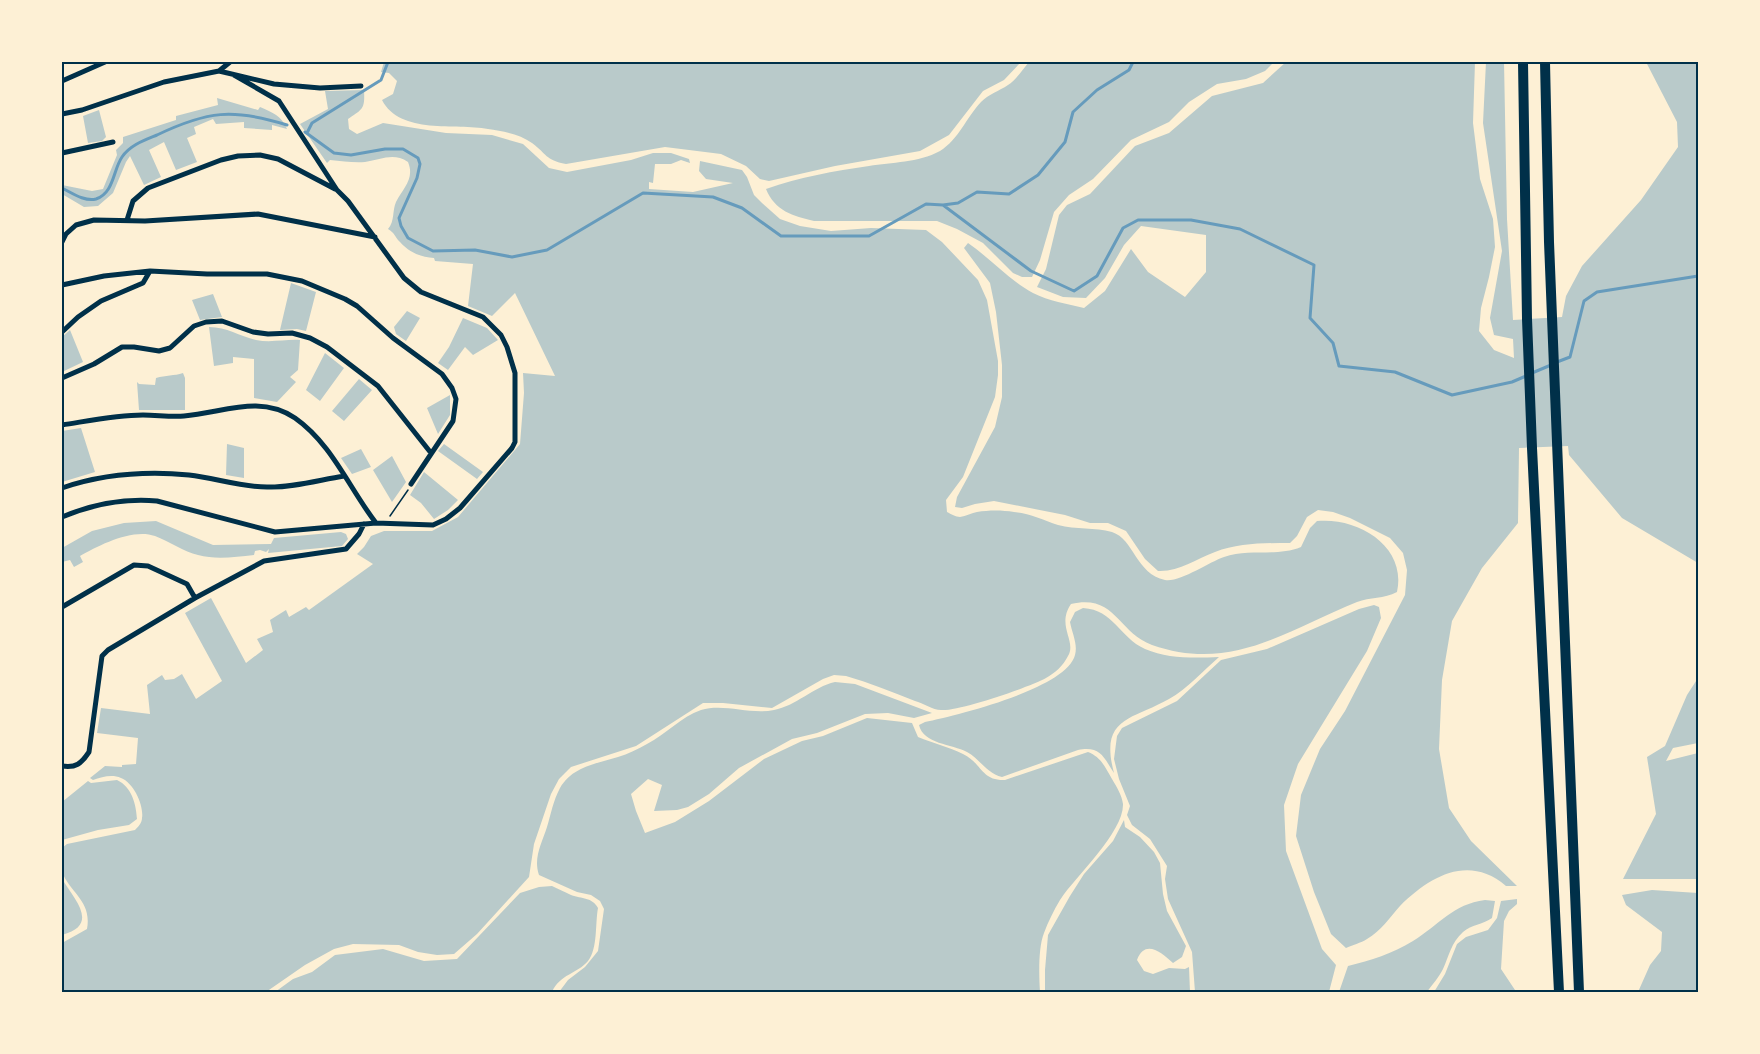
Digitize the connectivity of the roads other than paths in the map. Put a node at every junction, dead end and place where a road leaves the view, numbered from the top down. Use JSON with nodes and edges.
{"nodes":[{"id":1,"x":105,"y":62,"type":"edge"},
{"id":2,"x":230,"y":62,"type":"edge"},
{"id":3,"x":1523,"y":62,"type":"edge"},
{"id":4,"x":1545,"y":62,"type":"edge"},
{"id":5,"x":219,"y":71,"type":"junction"},
{"id":6,"x":234,"y":75,"type":"junction"},
{"id":7,"x":62,"y":81,"type":"edge"},
{"id":8,"x":361,"y":86,"type":"dead end"},
{"id":9,"x":62,"y":114,"type":"edge"},
{"id":10,"x":113,"y":142,"type":"dead end"},
{"id":11,"x":62,"y":153,"type":"edge"},
{"id":12,"x":337,"y":190,"type":"junction"},
{"id":13,"x":127,"y":219,"type":"junction"},
{"id":14,"x":375,"y":237,"type":"junction"},
{"id":15,"x":62,"y":242,"type":"edge"},
{"id":16,"x":150,"y":271,"type":"junction"},
{"id":17,"x":62,"y":285,"type":"edge"},
{"id":18,"x":62,"y":332,"type":"edge"},
{"id":19,"x":62,"y":378,"type":"edge"},
{"id":20,"x":62,"y":426,"type":"edge"},
{"id":21,"x":431,"y":453,"type":"junction"},
{"id":22,"x":344,"y":476,"type":"junction"},
{"id":23,"x":411,"y":484,"type":"road end"},
{"id":24,"x":62,"y":488,"type":"edge"},
{"id":25,"x":62,"y":517,"type":"edge"},
{"id":26,"x":376,"y":523,"type":"junction"},
{"id":27,"x":364,"y":524,"type":"junction"},
{"id":28,"x":195,"y":598,"type":"junction"},
{"id":29,"x":62,"y":607,"type":"edge"},
{"id":30,"x":62,"y":766,"type":"edge"},
{"id":31,"x":1559,"y":993,"type":"edge"},
{"id":32,"x":1579,"y":993,"type":"edge"}],
"edges":[{"from":1,"to":7,"type":"street"},
{"from":2,"to":5,"type":"street"},
{"from":3,"to":31,"type":"highway"},
{"from":4,"to":32,"type":"highway"},
{"from":5,"to":6,"type":"street"},
{"from":5,"to":9,"type":"street"},
{"from":6,"to":8,"type":"street"},
{"from":6,"to":12,"type":"street"},
{"from":10,"to":11,"type":"street"},
{"from":12,"to":13,"type":"street"},
{"from":12,"to":14,"type":"street"},
{"from":13,"to":14,"type":"street"},
{"from":13,"to":15,"type":"street"},
{"from":14,"to":26,"type":"street"},
{"from":16,"to":17,"type":"street"},
{"from":16,"to":18,"type":"street"},
{"from":16,"to":21,"type":"street"},
{"from":19,"to":21,"type":"street"},
{"from":20,"to":22,"type":"street"},
{"from":21,"to":23,"type":"street"},
{"from":22,"to":24,"type":"street"},
{"from":22,"to":26,"type":"street"},
{"from":25,"to":27,"type":"street"},
{"from":26,"to":27,"type":"street"},
{"from":27,"to":28,"type":"street"},
{"from":28,"to":29,"type":"street"},
{"from":28,"to":30,"type":"street"}]}
